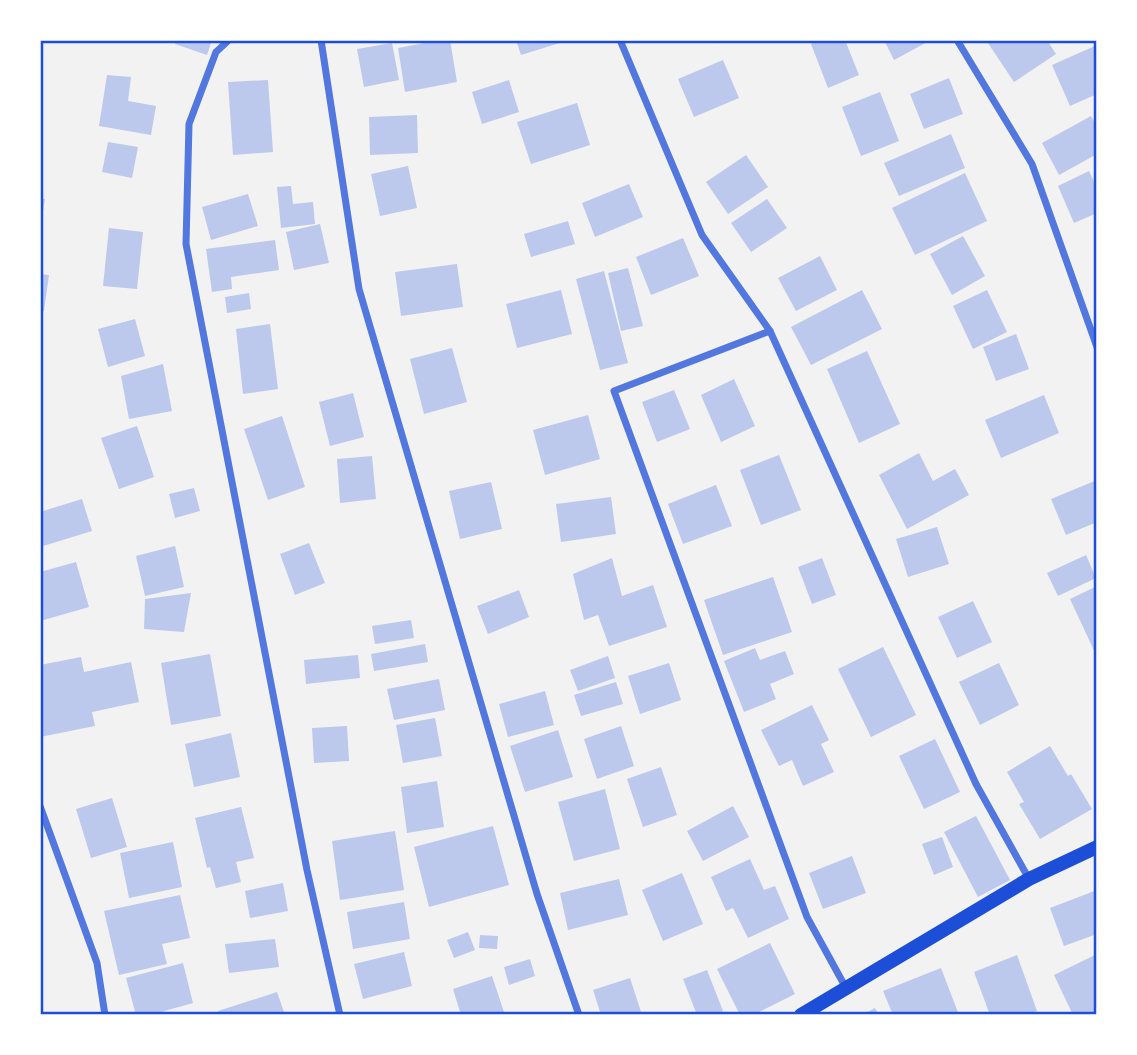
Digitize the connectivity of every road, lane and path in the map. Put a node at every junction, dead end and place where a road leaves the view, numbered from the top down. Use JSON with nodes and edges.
{"nodes":[{"id":1,"x":229,"y":40,"type":"edge"},
{"id":2,"x":321,"y":40,"type":"edge"},
{"id":3,"x":620,"y":40,"type":"edge"},
{"id":4,"x":957,"y":40,"type":"edge"},
{"id":5,"x":770,"y":331,"type":"junction"},
{"id":6,"x":1097,"y":347,"type":"edge"},
{"id":7,"x":40,"y":806,"type":"edge"},
{"id":8,"x":1097,"y":847,"type":"edge"},
{"id":9,"x":1029,"y":879,"type":"junction"},
{"id":10,"x":846,"y":989,"type":"junction"},
{"id":11,"x":105,"y":1015,"type":"edge"},
{"id":12,"x":340,"y":1015,"type":"edge"},
{"id":13,"x":579,"y":1015,"type":"edge"},
{"id":14,"x":801,"y":1015,"type":"edge"}],
"edges":[{"from":1,"to":12,"type":"street"},
{"from":2,"to":13,"type":"street"},
{"from":3,"to":5,"type":"street"},
{"from":4,"to":6,"type":"street"},
{"from":5,"to":9,"type":"street"},
{"from":5,"to":10,"type":"street"},
{"from":7,"to":11,"type":"street"},
{"from":8,"to":9,"type":"main road"},
{"from":9,"to":10,"type":"main road"},
{"from":10,"to":14,"type":"main road"}]}
